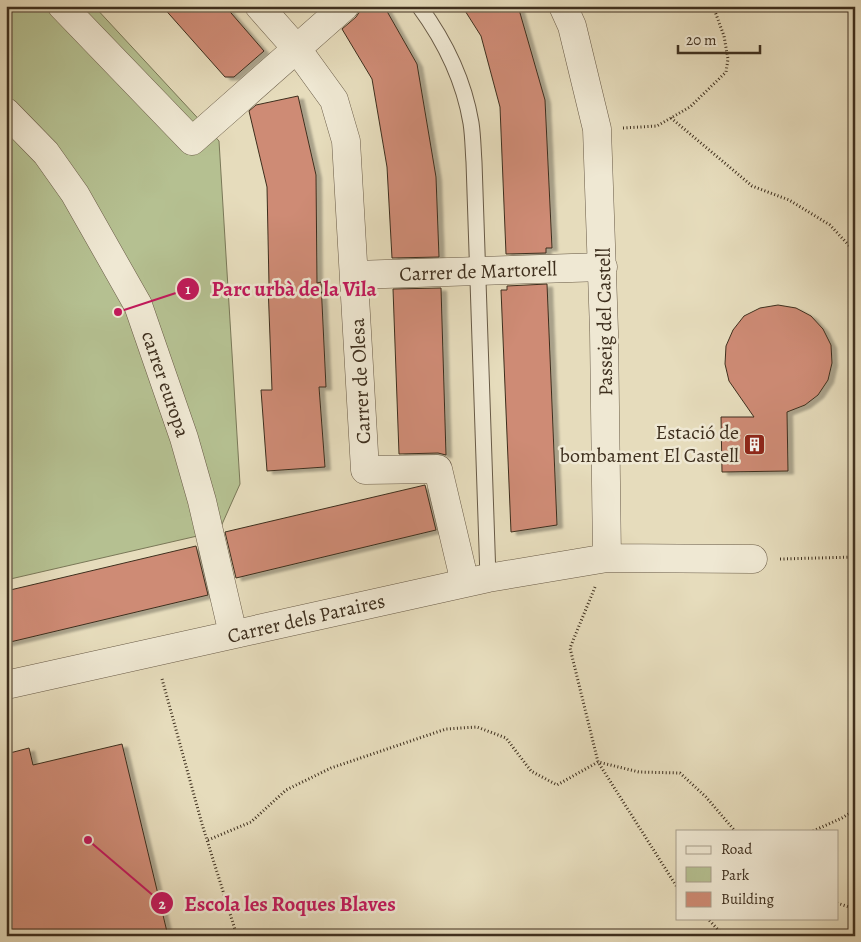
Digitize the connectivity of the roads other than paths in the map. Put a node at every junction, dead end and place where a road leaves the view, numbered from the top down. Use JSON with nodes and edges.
{"nodes":[{"id":1,"x":62,"y":6,"type":"edge"},
{"id":2,"x":260,"y":6,"type":"edge"},
{"id":3,"x":345,"y":6,"type":"edge"},
{"id":4,"x":419,"y":6,"type":"edge"},
{"id":5,"x":563,"y":6,"type":"edge"},
{"id":6,"x":297,"y":48,"type":"junction"},
{"id":7,"x":6,"y":112,"type":"edge"},
{"id":8,"x":603,"y":266,"type":"junction"},
{"id":9,"x":477,"y":271,"type":"junction"},
{"id":10,"x":354,"y":275,"type":"junction"},
{"id":11,"x":608,"y":558,"type":"junction"},
{"id":12,"x":753,"y":559,"type":"road end"},
{"id":13,"x":477,"y":580,"type":"junction"},
{"id":14,"x":233,"y":634,"type":"junction"},
{"id":15,"x":6,"y":685,"type":"edge"}],
"edges":[{"from":1,"to":6,"type":"street"},
{"from":2,"to":6,"type":"street","name":"Carrer de Olesa"},
{"from":3,"to":6,"type":"street"},
{"from":4,"to":9,"type":"lane"},
{"from":5,"to":8,"type":"street","name":"Passeig del Castell"},
{"from":6,"to":10,"type":"street","name":"Carrer de Olesa"},
{"from":7,"to":14,"type":"street","name":"carrer europa"},
{"from":8,"to":9,"type":"street","name":"Carrer de Martorell"},
{"from":8,"to":11,"type":"street","name":"Passeig del Castell"},
{"from":9,"to":10,"type":"street","name":"Carrer de Martorell"},
{"from":9,"to":13,"type":"lane"},
{"from":10,"to":13,"type":"street","name":"Carrer de Olesa"},
{"from":11,"to":12,"type":"street"},
{"from":11,"to":13,"type":"street","name":"Carrer dels Paraires"},
{"from":13,"to":14,"type":"street","name":"Carrer dels Paraires"},
{"from":14,"to":15,"type":"street","name":"Carrer dels Paraires"}]}
